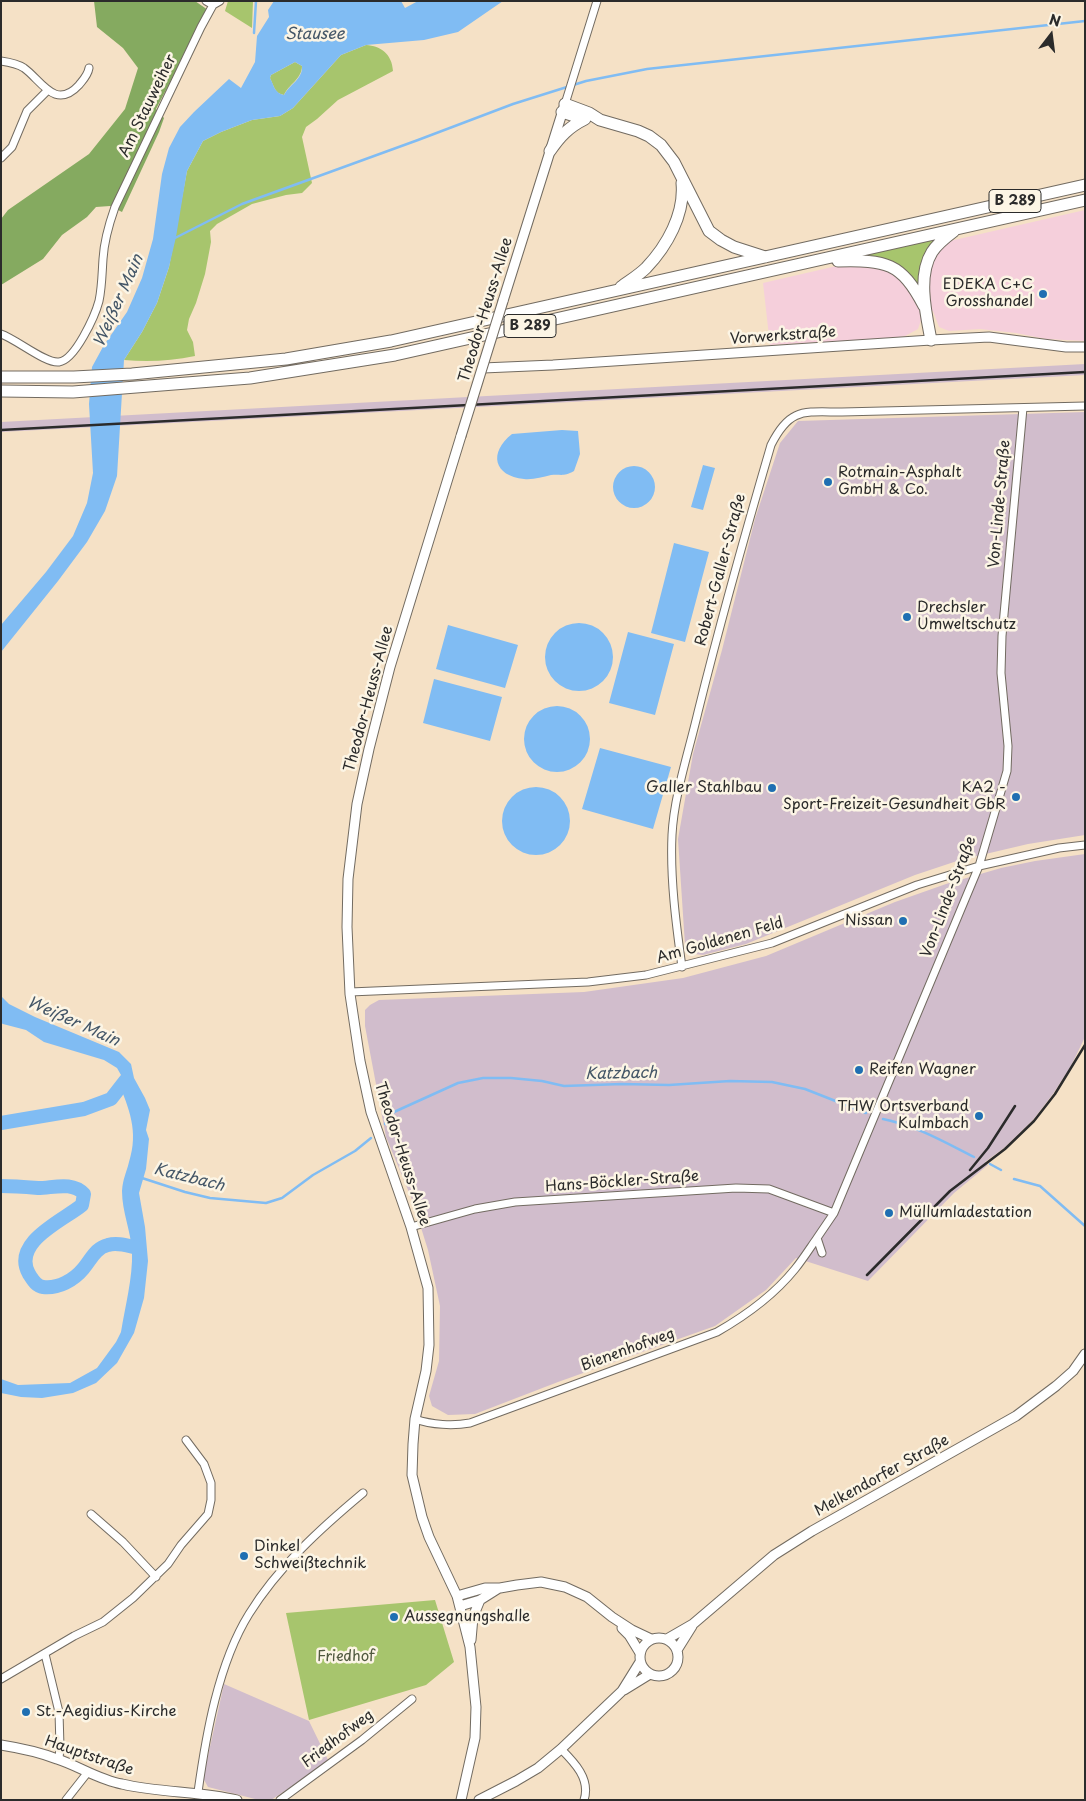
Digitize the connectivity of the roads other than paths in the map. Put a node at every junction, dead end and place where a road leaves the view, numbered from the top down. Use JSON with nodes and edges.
{"nodes":[{"id":1,"x":206,"y":1,"type":"edge"},
{"id":2,"x":220,"y":1,"type":"edge"},
{"id":3,"x":597,"y":1,"type":"edge"},
{"id":4,"x":213,"y":5,"type":"junction"},
{"id":5,"x":1,"y":61,"type":"edge"},
{"id":6,"x":89,"y":68,"type":"dead end"},
{"id":7,"x":47,"y":91,"type":"junction"},
{"id":8,"x":563,"y":108,"type":"junction"},
{"id":9,"x":585,"y":119,"type":"junction"},
{"id":10,"x":600,"y":120,"type":"junction"},
{"id":11,"x":550,"y":150,"type":"junction"},
{"id":12,"x":1,"y":158,"type":"edge"},
{"id":13,"x":682,"y":179,"type":"junction"},
{"id":14,"x":1085,"y":185,"type":"edge"},
{"id":15,"x":1085,"y":200,"type":"edge"},
{"id":16,"x":955,"y":230,"type":"junction"},
{"id":17,"x":767,"y":257,"type":"junction"},
{"id":18,"x":814,"y":262,"type":"junction"},
{"id":19,"x":615,"y":290,"type":"junction"},
{"id":20,"x":924,"y":306,"type":"junction"},
{"id":21,"x":1,"y":334,"type":"edge"},
{"id":22,"x":931,"y":340,"type":"junction"},
{"id":23,"x":1085,"y":346,"type":"edge"},
{"id":24,"x":483,"y":368,"type":"junction"},
{"id":25,"x":1,"y":377,"type":"edge"},
{"id":26,"x":1,"y":391,"type":"edge"},
{"id":27,"x":1085,"y":406,"type":"edge"},
{"id":28,"x":1023,"y":408,"type":"junction"},
{"id":29,"x":1085,"y":845,"type":"edge"},
{"id":30,"x":979,"y":866,"type":"junction"},
{"id":31,"x":682,"y":967,"type":"junction"},
{"id":32,"x":350,"y":992,"type":"junction"},
{"id":33,"x":834,"y":1213,"type":"junction"},
{"id":34,"x":411,"y":1227,"type":"junction"},
{"id":35,"x":817,"y":1238,"type":"junction"},
{"id":36,"x":822,"y":1253,"type":"dead end"},
{"id":37,"x":1085,"y":1354,"type":"edge"},
{"id":38,"x":416,"y":1419,"type":"junction"},
{"id":39,"x":186,"y":1440,"type":"dead end"},
{"id":40,"x":363,"y":1493,"type":"dead end"},
{"id":41,"x":91,"y":1514,"type":"dead end"},
{"id":42,"x":156,"y":1577,"type":"junction"},
{"id":43,"x":500,"y":1588,"type":"junction"},
{"id":44,"x":456,"y":1596,"type":"junction"},
{"id":45,"x":480,"y":1600,"type":"junction"},
{"id":46,"x":460,"y":1606,"type":"junction"},
{"id":47,"x":612,"y":1617,"type":"junction"},
{"id":48,"x":693,"y":1624,"type":"junction"},
{"id":49,"x":651,"y":1639,"type":"junction"},
{"id":50,"x":667,"y":1639,"type":"junction"},
{"id":51,"x":470,"y":1647,"type":"junction"},
{"id":52,"x":677,"y":1650,"type":"junction"},
{"id":53,"x":45,"y":1654,"type":"junction"},
{"id":54,"x":640,"y":1658,"type":"junction"},
{"id":55,"x":650,"y":1674,"type":"junction"},
{"id":56,"x":1,"y":1679,"type":"edge"},
{"id":57,"x":622,"y":1691,"type":"junction"},
{"id":58,"x":412,"y":1699,"type":"dead end"},
{"id":59,"x":1,"y":1745,"type":"edge"},
{"id":60,"x":561,"y":1749,"type":"junction"},
{"id":61,"x":58,"y":1759,"type":"junction"},
{"id":62,"x":88,"y":1772,"type":"junction"},
{"id":63,"x":198,"y":1792,"type":"junction"},
{"id":64,"x":66,"y":1800,"type":"edge"},
{"id":65,"x":237,"y":1800,"type":"edge"},
{"id":66,"x":280,"y":1800,"type":"edge"},
{"id":67,"x":461,"y":1800,"type":"edge"},
{"id":68,"x":479,"y":1800,"type":"edge"},
{"id":69,"x":584,"y":1800,"type":"edge"}],
"edges":[{"from":1,"to":4,"type":"street"},
{"from":2,"to":4,"type":"street"},
{"from":3,"to":8,"type":"street","name":"Theodor-Heuss-Allee"},
{"from":4,"to":21,"type":"street","name":"Am Stauweiher"},
{"from":5,"to":7,"type":"street"},
{"from":6,"to":7,"type":"street"},
{"from":7,"to":12,"type":"street"},
{"from":8,"to":9,"type":"highway"},
{"from":8,"to":10,"type":"highway"},
{"from":8,"to":11,"type":"main road","name":"Theodor-Heuss-Allee"},
{"from":9,"to":10,"type":"highway"},
{"from":9,"to":11,"type":"highway"},
{"from":10,"to":13,"type":"highway"},
{"from":11,"to":24,"type":"main road","name":"Theodor-Heuss-Allee","bridge":true},
{"from":13,"to":17,"type":"highway"},
{"from":13,"to":19,"type":"highway"},
{"from":14,"to":17,"type":"highway","number":"B 289"},
{"from":15,"to":16,"type":"highway","number":"B 289"},
{"from":16,"to":18,"type":"highway","number":"B 289"},
{"from":16,"to":20,"type":"highway"},
{"from":17,"to":19,"type":"highway","number":"B 289"},
{"from":18,"to":20,"type":"highway"},
{"from":18,"to":26,"type":"highway","number":"B 289"},
{"from":19,"to":25,"type":"highway","number":"B 289"},
{"from":20,"to":22,"type":"highway"},
{"from":22,"to":23,"type":"main road","name":"Vorwerkstraße"},
{"from":22,"to":24,"type":"main road","name":"Vorwerkstraße"},
{"from":24,"to":32,"type":"main road","name":"Theodor-Heuss-Allee","bridge":true},
{"from":27,"to":28,"type":"street","name":"Robert-Galler-Straße"},
{"from":28,"to":30,"type":"street","name":"Von-Linde-Straße"},
{"from":28,"to":31,"type":"street","name":"Robert-Galler-Straße"},
{"from":29,"to":30,"type":"street","name":"Am Goldenen Feld"},
{"from":30,"to":31,"type":"street","name":"Am Goldenen Feld"},
{"from":30,"to":33,"type":"street","name":"Von-Linde-Straße"},
{"from":31,"to":32,"type":"street","name":"Am Goldenen Feld"},
{"from":32,"to":34,"type":"main road","name":"Theodor-Heuss-Allee"},
{"from":33,"to":34,"type":"street","name":"Hans-Böckler-Straße"},
{"from":33,"to":35,"type":"street","name":"Von-Linde-Straße"},
{"from":34,"to":38,"type":"main road","name":"Theodor-Heuss-Allee"},
{"from":35,"to":36,"type":"street"},
{"from":35,"to":38,"type":"street","name":"Bienenhofweg"},
{"from":37,"to":48,"type":"main road","name":"Melkendorfer Straße"},
{"from":38,"to":44,"type":"main road","name":"Theodor-Heuss-Allee"},
{"from":39,"to":42,"type":"street"},
{"from":40,"to":63,"type":"street"},
{"from":41,"to":42,"type":"street"},
{"from":42,"to":53,"type":"street"},
{"from":43,"to":44,"type":"main road"},
{"from":43,"to":45,"type":"main road"},
{"from":43,"to":47,"type":"main road"},
{"from":44,"to":46,"type":"main road","name":"Theodor-Heuss-Allee"},
{"from":45,"to":46,"type":"main road"},
{"from":45,"to":51,"type":"main road"},
{"from":46,"to":51,"type":"main road","name":"Theodor-Heuss-Allee"},
{"from":47,"to":49,"type":"main road"},
{"from":47,"to":54,"type":"main road"},
{"from":48,"to":50,"type":"main road","name":"Melkendorfer Straße"},
{"from":48,"to":52,"type":"main road","name":"Melkendorfer Straße"},
{"from":49,"to":50,"type":"main road"},
{"from":49,"to":54,"type":"main road"},
{"from":50,"to":52,"type":"main road"},
{"from":51,"to":67,"type":"main road"},
{"from":52,"to":55,"type":"main road"},
{"from":53,"to":56,"type":"street"},
{"from":53,"to":61,"type":"street"},
{"from":54,"to":55,"type":"main road"},
{"from":54,"to":57,"type":"main road"},
{"from":55,"to":57,"type":"main road"},
{"from":57,"to":60,"type":"main road"},
{"from":58,"to":66,"type":"street","name":"Friedhofweg"},
{"from":59,"to":61,"type":"main road","name":"Hauptstraße"},
{"from":60,"to":68,"type":"main road"},
{"from":60,"to":69,"type":"street"},
{"from":61,"to":62,"type":"main road","name":"Hauptstraße"},
{"from":62,"to":63,"type":"main road","name":"Hauptstraße"},
{"from":62,"to":64,"type":"street"},
{"from":63,"to":65,"type":"main road","name":"Hauptstraße"}]}
